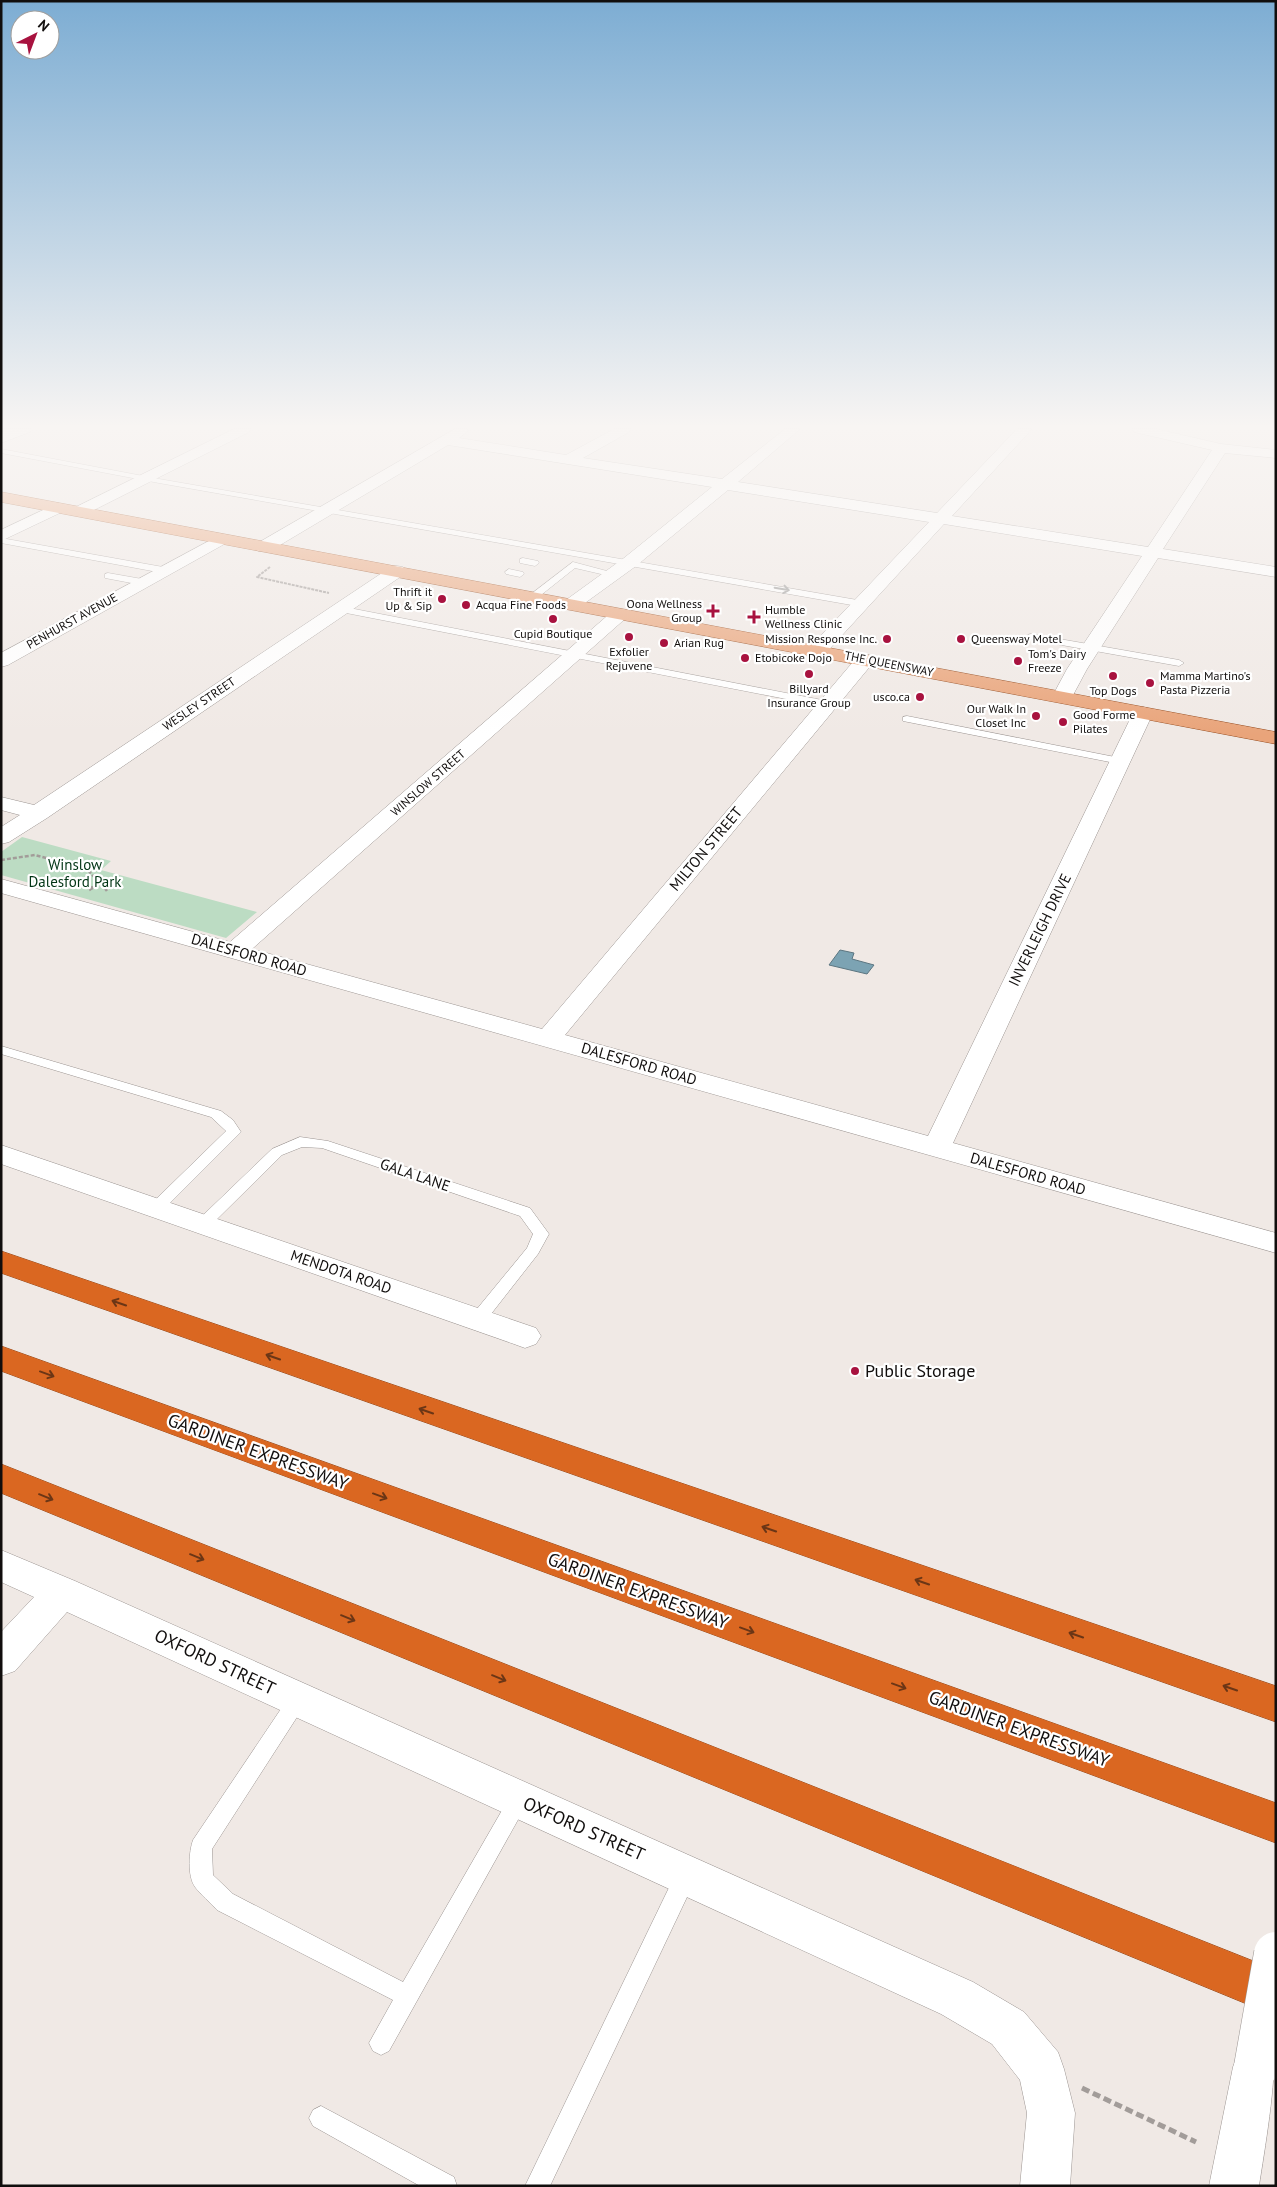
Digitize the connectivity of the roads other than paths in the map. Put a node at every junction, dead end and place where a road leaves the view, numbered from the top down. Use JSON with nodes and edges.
{"nodes":[{"id":1,"x":14,"y":531,"type":"edge"},
{"id":2,"x":180,"y":531,"type":"edge"},
{"id":3,"x":290,"y":531,"type":"edge"},
{"id":4,"x":449,"y":531,"type":"edge"},
{"id":5,"x":669,"y":531,"type":"edge"},
{"id":6,"x":927,"y":531,"type":"edge"},
{"id":7,"x":1015,"y":531,"type":"edge"},
{"id":8,"x":1168,"y":531,"type":"edge"},
{"id":9,"x":1,"y":538,"type":"edge"},
{"id":10,"x":222,"y":539,"type":"junction"},
{"id":11,"x":264,"y":547,"type":"junction"},
{"id":12,"x":548,"y":553,"type":"dead end"},
{"id":13,"x":1154,"y":553,"type":"junction"},
{"id":14,"x":630,"y":562,"type":"junction"},
{"id":15,"x":526,"y":564,"type":"dead end"},
{"id":16,"x":163,"y":570,"type":"junction"},
{"id":17,"x":397,"y":571,"type":"junction"},
{"id":18,"x":1276,"y":572,"type":"edge"},
{"id":19,"x":614,"y":574,"type":"junction"},
{"id":20,"x":108,"y":576,"type":"dead end"},
{"id":21,"x":142,"y":582,"type":"junction"},
{"id":22,"x":533,"y":597,"type":"junction"},
{"id":23,"x":337,"y":602,"type":"junction"},
{"id":24,"x":572,"y":604,"type":"junction"},
{"id":25,"x":862,"y":604,"type":"junction"},
{"id":26,"x":620,"y":614,"type":"junction"},
{"id":27,"x":1031,"y":637,"type":"dead end"},
{"id":28,"x":1092,"y":648,"type":"junction"},
{"id":29,"x":817,"y":651,"type":"junction"},
{"id":30,"x":575,"y":654,"type":"junction"},
{"id":31,"x":865,"y":660,"type":"junction"},
{"id":32,"x":1,"y":661,"type":"edge"},
{"id":33,"x":1179,"y":663,"type":"dead end"},
{"id":34,"x":1062,"y":697,"type":"junction"},
{"id":35,"x":827,"y":704,"type":"junction"},
{"id":36,"x":1144,"y":712,"type":"junction"},
{"id":37,"x":907,"y":719,"type":"dead end"},
{"id":38,"x":1276,"y":738,"type":"edge"},
{"id":39,"x":1120,"y":762,"type":"junction"},
{"id":40,"x":1,"y":803,"type":"edge"},
{"id":41,"x":39,"y":813,"type":"junction"},
{"id":42,"x":1,"y":837,"type":"edge"},
{"id":43,"x":1,"y":886,"type":"edge"},
{"id":44,"x":235,"y":951,"type":"junction"},
{"id":45,"x":548,"y":1039,"type":"junction"},
{"id":46,"x":1,"y":1050,"type":"edge"},
{"id":47,"x":936,"y":1148,"type":"junction"},
{"id":48,"x":1,"y":1154,"type":"edge"},
{"id":49,"x":156,"y":1208,"type":"junction"},
{"id":50,"x":202,"y":1225,"type":"junction"},
{"id":51,"x":1276,"y":1243,"type":"edge"},
{"id":52,"x":1,"y":1262,"type":"edge"},
{"id":53,"x":478,"y":1319,"type":"junction"},
{"id":54,"x":526,"y":1336,"type":"dead end"},
{"id":55,"x":1,"y":1358,"type":"edge"},
{"id":56,"x":1,"y":1478,"type":"edge"},
{"id":57,"x":1,"y":1565,"type":"edge"},
{"id":58,"x":62,"y":1592,"type":"junction"},
{"id":59,"x":1,"y":1659,"type":"edge"},
{"id":60,"x":298,"y":1700,"type":"junction"},
{"id":61,"x":1276,"y":1704,"type":"edge"},
{"id":62,"x":519,"y":1800,"type":"junction"},
{"id":63,"x":1276,"y":1823,"type":"edge"},
{"id":64,"x":687,"y":1875,"type":"junction"},
{"id":65,"x":1276,"y":1954,"type":"edge"},
{"id":66,"x":1276,"y":1993,"type":"edge"},
{"id":67,"x":408,"y":1996,"type":"junction"},
{"id":68,"x":381,"y":2043,"type":"dead end"},
{"id":69,"x":321,"y":2118,"type":"dead end"},
{"id":70,"x":445,"y":2186,"type":"edge"},
{"id":71,"x":537,"y":2186,"type":"edge"},
{"id":72,"x":1045,"y":2186,"type":"edge"},
{"id":73,"x":1234,"y":2186,"type":"edge"}],
"edges":[{"from":1,"to":9,"type":"street"},
{"from":2,"to":10,"type":"main road","name":"THE QUEENSWAY"},
{"from":3,"to":11,"type":"street"},
{"from":4,"to":14,"type":"lane"},
{"from":5,"to":14,"type":"street"},
{"from":6,"to":25,"type":"street"},
{"from":7,"to":13,"type":"street"},
{"from":8,"to":13,"type":"street"},
{"from":9,"to":16,"type":"lane"},
{"from":10,"to":11,"type":"main road","name":"THE QUEENSWAY"},
{"from":10,"to":16,"type":"street","name":"PENHURST AVENUE"},
{"from":11,"to":17,"type":"main road","name":"THE QUEENSWAY"},
{"from":12,"to":15,"type":"lane"},
{"from":13,"to":18,"type":"street"},
{"from":13,"to":28,"type":"street"},
{"from":14,"to":19,"type":"street"},
{"from":14,"to":25,"type":"lane","one_way":true},
{"from":16,"to":21,"type":"street","name":"PENHURST AVENUE"},
{"from":17,"to":22,"type":"main road","name":"THE QUEENSWAY"},
{"from":17,"to":23,"type":"street","name":"WESLEY STREET"},
{"from":19,"to":22,"type":"lane"},
{"from":19,"to":24,"type":"street"},
{"from":20,"to":21,"type":"lane"},
{"from":21,"to":32,"type":"street","name":"PENHURST AVENUE"},
{"from":22,"to":24,"type":"main road","name":"THE QUEENSWAY"},
{"from":23,"to":30,"type":"lane"},
{"from":23,"to":41,"type":"street","name":"WESLEY STREET"},
{"from":24,"to":26,"type":"main road","name":"THE QUEENSWAY"},
{"from":25,"to":29,"type":"street"},
{"from":26,"to":29,"type":"main road","name":"THE QUEENSWAY"},
{"from":26,"to":30,"type":"street","name":"WINSLOW STREET"},
{"from":27,"to":28,"type":"lane"},
{"from":28,"to":33,"type":"lane"},
{"from":28,"to":34,"type":"street"},
{"from":29,"to":31,"type":"main road","name":"THE QUEENSWAY"},
{"from":30,"to":35,"type":"lane"},
{"from":30,"to":44,"type":"street","name":"WINSLOW STREET"},
{"from":31,"to":34,"type":"main road","name":"THE QUEENSWAY"},
{"from":31,"to":35,"type":"street","name":"MILTON STREET"},
{"from":34,"to":36,"type":"main road","name":"THE QUEENSWAY"},
{"from":35,"to":45,"type":"street","name":"MILTON STREET"},
{"from":36,"to":38,"type":"main road","name":"THE QUEENSWAY"},
{"from":36,"to":39,"type":"street","name":"INVERLEIGH DRIVE"},
{"from":37,"to":39,"type":"lane"},
{"from":39,"to":47,"type":"street","name":"INVERLEIGH DRIVE"},
{"from":40,"to":41,"type":"street"},
{"from":41,"to":42,"type":"street","name":"WESLEY STREET"},
{"from":43,"to":44,"type":"street","name":"DALESFORD ROAD"},
{"from":44,"to":45,"type":"street","name":"DALESFORD ROAD"},
{"from":45,"to":47,"type":"street","name":"DALESFORD ROAD"},
{"from":46,"to":49,"type":"lane"},
{"from":47,"to":51,"type":"street","name":"DALESFORD ROAD"},
{"from":48,"to":49,"type":"street","name":"MENDOTA ROAD"},
{"from":49,"to":50,"type":"street","name":"MENDOTA ROAD"},
{"from":50,"to":53,"type":"street","name":"MENDOTA ROAD"},
{"from":50,"to":53,"type":"lane","name":"GALA LANE"},
{"from":61,"to":52,"type":"highway","one_way":true},
{"from":53,"to":54,"type":"street","name":"MENDOTA ROAD"},
{"from":55,"to":63,"type":"highway","name":"GARDINER EXPRESSWAY","one_way":true},
{"from":56,"to":66,"type":"highway","one_way":true},
{"from":57,"to":58,"type":"street","name":"OXFORD STREET"},
{"from":58,"to":59,"type":"street"},
{"from":58,"to":60,"type":"street","name":"OXFORD STREET"},
{"from":60,"to":62,"type":"street","name":"OXFORD STREET"},
{"from":60,"to":67,"type":"lane"},
{"from":62,"to":64,"type":"street","name":"OXFORD STREET"},
{"from":62,"to":67,"type":"lane"},
{"from":64,"to":71,"type":"lane"},
{"from":64,"to":72,"type":"street","name":"OXFORD STREET"},
{"from":65,"to":73,"type":"street","bridge":true},
{"from":67,"to":68,"type":"lane"},
{"from":69,"to":70,"type":"lane"}]}
